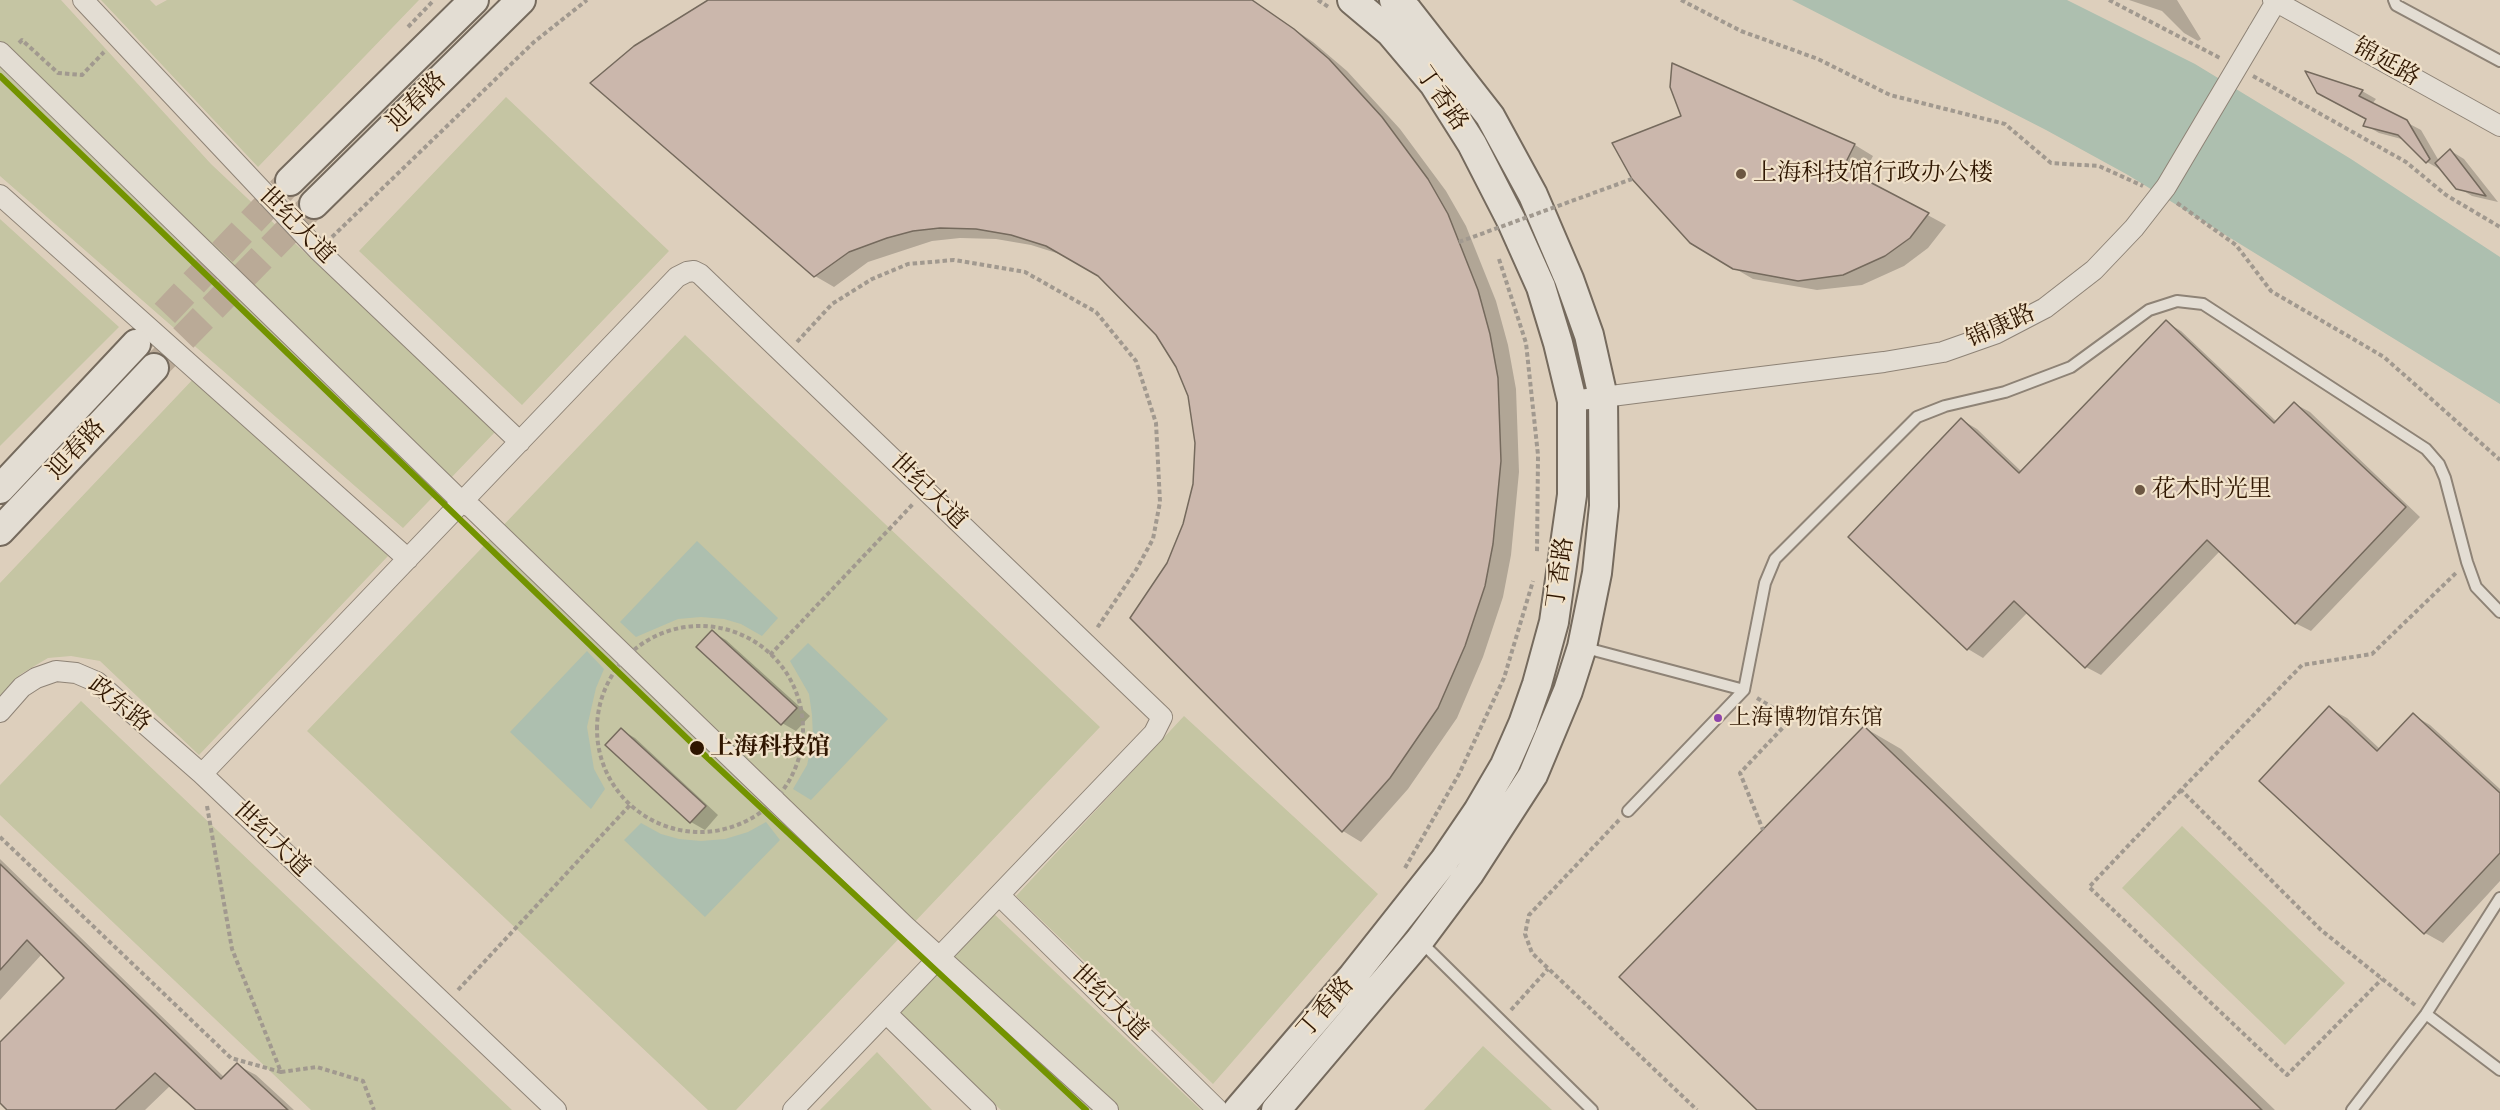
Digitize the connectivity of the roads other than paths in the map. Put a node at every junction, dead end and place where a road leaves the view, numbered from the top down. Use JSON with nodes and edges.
{"nodes":[{"id":1,"x":83,"y":0,"type":"edge"},
{"id":2,"x":474,"y":0,"type":"edge"},
{"id":3,"x":521,"y":0,"type":"edge"},
{"id":4,"x":1394,"y":0,"type":"edge"},
{"id":5,"x":2394,"y":0,"type":"edge"},
{"id":6,"x":2275,"y":1,"type":"edge"},
{"id":7,"x":1342,"y":5,"type":"edge"},
{"id":8,"x":2,"y":54,"type":"edge"},
{"id":9,"x":2500,"y":61,"type":"edge"},
{"id":10,"x":2500,"y":126,"type":"edge"},
{"id":11,"x":290,"y":181,"type":"tunnel mouth"},
{"id":12,"x":0,"y":195,"type":"edge"},
{"id":13,"x":314,"y":204,"type":"tunnel mouth"},
{"id":14,"x":136,"y":344,"type":"tunnel mouth"},
{"id":15,"x":154,"y":368,"type":"tunnel mouth"},
{"id":16,"x":1603,"y":397,"type":"junction"},
{"id":17,"x":1572,"y":401,"type":"junction"},
{"id":18,"x":520,"y":442,"type":"junction"},
{"id":19,"x":0,"y":489,"type":"edge"},
{"id":20,"x":462,"y":502,"type":"junction"},
{"id":21,"x":0,"y":531,"type":"edge"},
{"id":22,"x":408,"y":559,"type":"junction"},
{"id":23,"x":2500,"y":612,"type":"edge"},
{"id":24,"x":1582,"y":647,"type":"junction"},
{"id":25,"x":1744,"y":690,"type":"junction"},
{"id":26,"x":0,"y":712,"type":"edge"},
{"id":27,"x":202,"y":774,"type":"junction"},
{"id":28,"x":1628,"y":811,"type":"road end"},
{"id":29,"x":999,"y":895,"type":"junction"},
{"id":30,"x":2500,"y":898,"type":"edge"},
{"id":31,"x":1409,"y":930,"type":"junction"},
{"id":32,"x":940,"y":956,"type":"junction"},
{"id":33,"x":886,"y":1013,"type":"junction"},
{"id":34,"x":2426,"y":1014,"type":"junction"},
{"id":35,"x":2500,"y":1070,"type":"edge"},
{"id":36,"x":556,"y":1110,"type":"edge"},
{"id":37,"x":793,"y":1110,"type":"edge"},
{"id":38,"x":986,"y":1110,"type":"edge"},
{"id":39,"x":1108,"y":1110,"type":"edge"},
{"id":40,"x":1218,"y":1110,"type":"edge"},
{"id":41,"x":1238,"y":1110,"type":"edge"},
{"id":42,"x":1276,"y":1110,"type":"edge"},
{"id":43,"x":1592,"y":1110,"type":"edge"},
{"id":44,"x":2352,"y":1110,"type":"edge"}],
"edges":[{"from":1,"to":18,"type":"street","name":"世纪大道"},
{"from":2,"to":11,"type":"street","name":"迎春路"},
{"from":3,"to":13,"type":"street","name":"迎春路"},
{"from":4,"to":16,"type":"street","name":"丁香路"},
{"from":5,"to":9,"type":"lane"},
{"from":6,"to":10,"type":"street","name":"锦延路"},
{"from":6,"to":16,"type":"street","name":"锦康路","bridge":true},
{"from":7,"to":17,"type":"street","name":"丁香路"},
{"from":8,"to":20,"type":"street"},
{"from":12,"to":22,"type":"street"},
{"from":14,"to":19,"type":"street","name":"迎春路"},
{"from":15,"to":21,"type":"street","name":"迎春路"},
{"from":16,"to":17,"type":"street","name":"锦康路"},
{"from":16,"to":24,"type":"street","name":"丁香路"},
{"from":17,"to":31,"type":"street","name":"丁香路"},
{"from":18,"to":20,"type":"street","name":"世纪大道"},
{"from":18,"to":29,"type":"street","name":"世纪大道"},
{"from":20,"to":22,"type":"street","name":"世纪大道"},
{"from":20,"to":32,"type":"street"},
{"from":22,"to":27,"type":"street","name":"世纪大道"},
{"from":23,"to":25,"type":"lane"},
{"from":24,"to":25,"type":"lane"},
{"from":24,"to":31,"type":"street","name":"丁香路"},
{"from":25,"to":28,"type":"lane"},
{"from":26,"to":27,"type":"street","name":"政东路"},
{"from":27,"to":36,"type":"street","name":"世纪大道"},
{"from":29,"to":32,"type":"street","name":"世纪大道"},
{"from":29,"to":40,"type":"street","name":"世纪大道"},
{"from":30,"to":34,"type":"lane"},
{"from":31,"to":41,"type":"street","name":"丁香路"},
{"from":31,"to":42,"type":"street","name":"丁香路"},
{"from":31,"to":43,"type":"lane"},
{"from":32,"to":33,"type":"street","name":"世纪大道"},
{"from":32,"to":39,"type":"street"},
{"from":33,"to":37,"type":"street","name":"世纪大道"},
{"from":33,"to":38,"type":"street"},
{"from":34,"to":35,"type":"lane"},
{"from":34,"to":44,"type":"lane"}]}
